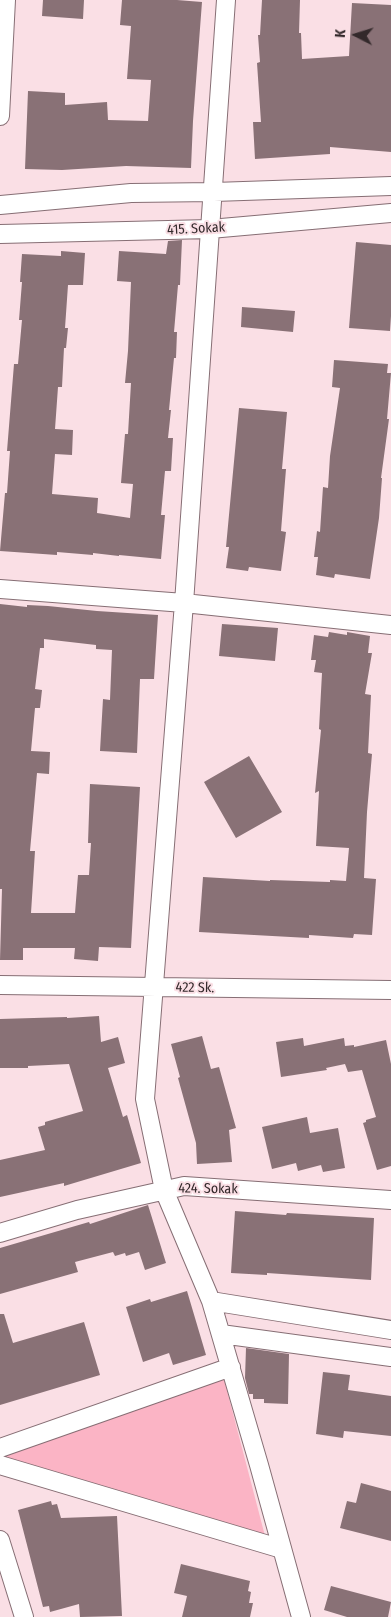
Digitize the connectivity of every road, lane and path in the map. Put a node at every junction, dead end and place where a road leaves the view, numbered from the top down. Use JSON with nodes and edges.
{"nodes":[{"id":1,"x":6,"y":0,"type":"edge"},
{"id":2,"x":226,"y":0,"type":"edge"},
{"id":3,"x":0,"y":116,"type":"edge"},
{"id":4,"x":391,"y":186,"type":"edge"},
{"id":5,"x":214,"y":192,"type":"junction"},
{"id":6,"x":0,"y":205,"type":"edge"},
{"id":7,"x":391,"y":213,"type":"edge"},
{"id":8,"x":210,"y":229,"type":"junction"},
{"id":9,"x":0,"y":234,"type":"edge"},
{"id":10,"x":0,"y":590,"type":"edge"},
{"id":11,"x":184,"y":603,"type":"junction"},
{"id":12,"x":391,"y":625,"type":"edge"},
{"id":13,"x":0,"y":985,"type":"edge"},
{"id":14,"x":154,"y":987,"type":"junction"},
{"id":15,"x":391,"y":990,"type":"edge"},
{"id":16,"x":164,"y":1190,"type":"junction"},
{"id":17,"x":391,"y":1200,"type":"edge"},
{"id":18,"x":0,"y":1233,"type":"edge"},
{"id":19,"x":211,"y":1301,"type":"junction"},
{"id":20,"x":391,"y":1330,"type":"edge"},
{"id":21,"x":221,"y":1334,"type":"junction"},
{"id":22,"x":391,"y":1357,"type":"edge"},
{"id":23,"x":231,"y":1367,"type":"junction"},
{"id":24,"x":0,"y":1448,"type":"edge"},
{"id":25,"x":0,"y":1465,"type":"edge"},
{"id":26,"x":0,"y":1540,"type":"edge"},
{"id":27,"x":282,"y":1549,"type":"junction"},
{"id":28,"x":24,"y":1617,"type":"edge"},
{"id":29,"x":301,"y":1617,"type":"edge"}],
"edges":[{"from":1,"to":3,"type":"street"},
{"from":2,"to":5,"type":"street"},
{"from":4,"to":5,"type":"street"},
{"from":5,"to":6,"type":"street"},
{"from":5,"to":8,"type":"street"},
{"from":7,"to":8,"type":"street","name":"415. Sokak"},
{"from":8,"to":9,"type":"street","name":"415. Sokak"},
{"from":8,"to":11,"type":"street"},
{"from":10,"to":11,"type":"street"},
{"from":11,"to":12,"type":"street"},
{"from":11,"to":14,"type":"street"},
{"from":13,"to":14,"type":"street","name":"422 Sk."},
{"from":14,"to":15,"type":"street","name":"422 Sk."},
{"from":14,"to":16,"type":"street"},
{"from":16,"to":17,"type":"street","name":"424. Sokak"},
{"from":16,"to":18,"type":"street","name":"424. Sokak"},
{"from":16,"to":19,"type":"street"},
{"from":19,"to":20,"type":"street"},
{"from":19,"to":21,"type":"street"},
{"from":21,"to":22,"type":"street"},
{"from":21,"to":23,"type":"street"},
{"from":23,"to":24,"type":"street"},
{"from":23,"to":27,"type":"street"},
{"from":25,"to":27,"type":"street"},
{"from":26,"to":28,"type":"street"},
{"from":27,"to":29,"type":"street"}]}
